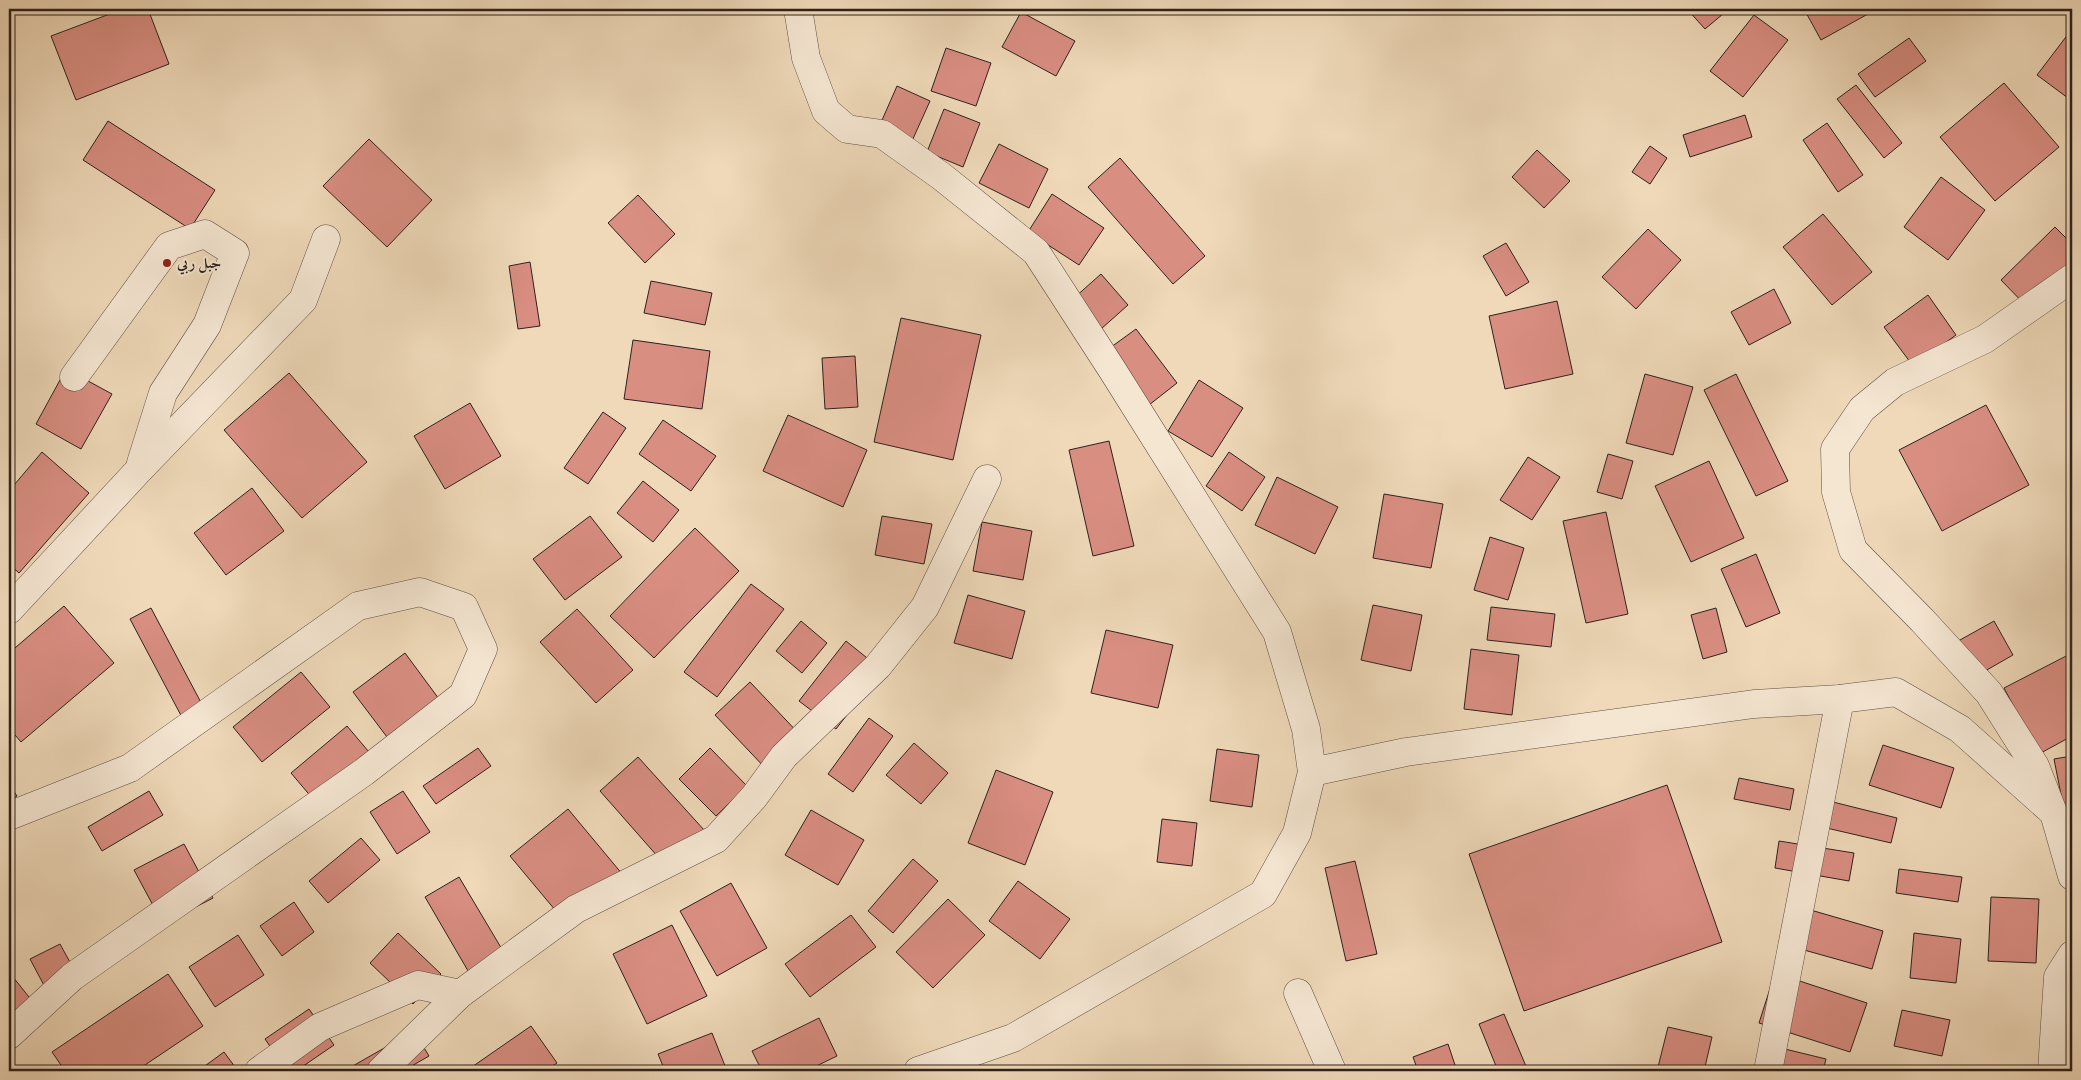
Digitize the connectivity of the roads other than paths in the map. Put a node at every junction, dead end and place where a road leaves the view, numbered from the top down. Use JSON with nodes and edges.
{"nodes":[{"id":1,"x":798,"y":9,"type":"edge"},
{"id":2,"x":326,"y":239,"type":"dead end"},
{"id":3,"x":2072,"y":278,"type":"edge"},
{"id":4,"x":74,"y":377,"type":"dead end"},
{"id":5,"x":139,"y":470,"type":"junction"},
{"id":6,"x":986,"y":479,"type":"dead end"},
{"id":7,"x":9,"y":610,"type":"edge"},
{"id":8,"x":1840,"y":699,"type":"junction"},
{"id":9,"x":1312,"y":772,"type":"junction"},
{"id":10,"x":2054,"y":814,"type":"junction"},
{"id":11,"x":9,"y":816,"type":"edge"},
{"id":12,"x":2072,"y":876,"type":"edge"},
{"id":13,"x":2072,"y":955,"type":"edge"},
{"id":14,"x":1298,"y":993,"type":"dead end"},
{"id":15,"x":460,"y":994,"type":"junction"},
{"id":16,"x":9,"y":1035,"type":"edge"},
{"id":17,"x":259,"y":1071,"type":"edge"},
{"id":18,"x":381,"y":1071,"type":"edge"},
{"id":19,"x":918,"y":1071,"type":"edge"},
{"id":20,"x":1332,"y":1071,"type":"edge"},
{"id":21,"x":1768,"y":1071,"type":"edge"},
{"id":22,"x":2052,"y":1071,"type":"edge"}],
"edges":[{"from":1,"to":9,"type":"street"},
{"from":2,"to":5,"type":"street"},
{"from":3,"to":10,"type":"street"},
{"from":4,"to":5,"type":"street"},
{"from":5,"to":7,"type":"street"},
{"from":6,"to":15,"type":"street"},
{"from":8,"to":9,"type":"street"},
{"from":8,"to":10,"type":"street"},
{"from":8,"to":21,"type":"street"},
{"from":9,"to":19,"type":"street"},
{"from":10,"to":12,"type":"street"},
{"from":11,"to":16,"type":"street"},
{"from":13,"to":22,"type":"street"},
{"from":14,"to":20,"type":"street"},
{"from":15,"to":17,"type":"street"},
{"from":15,"to":18,"type":"street"}]}
